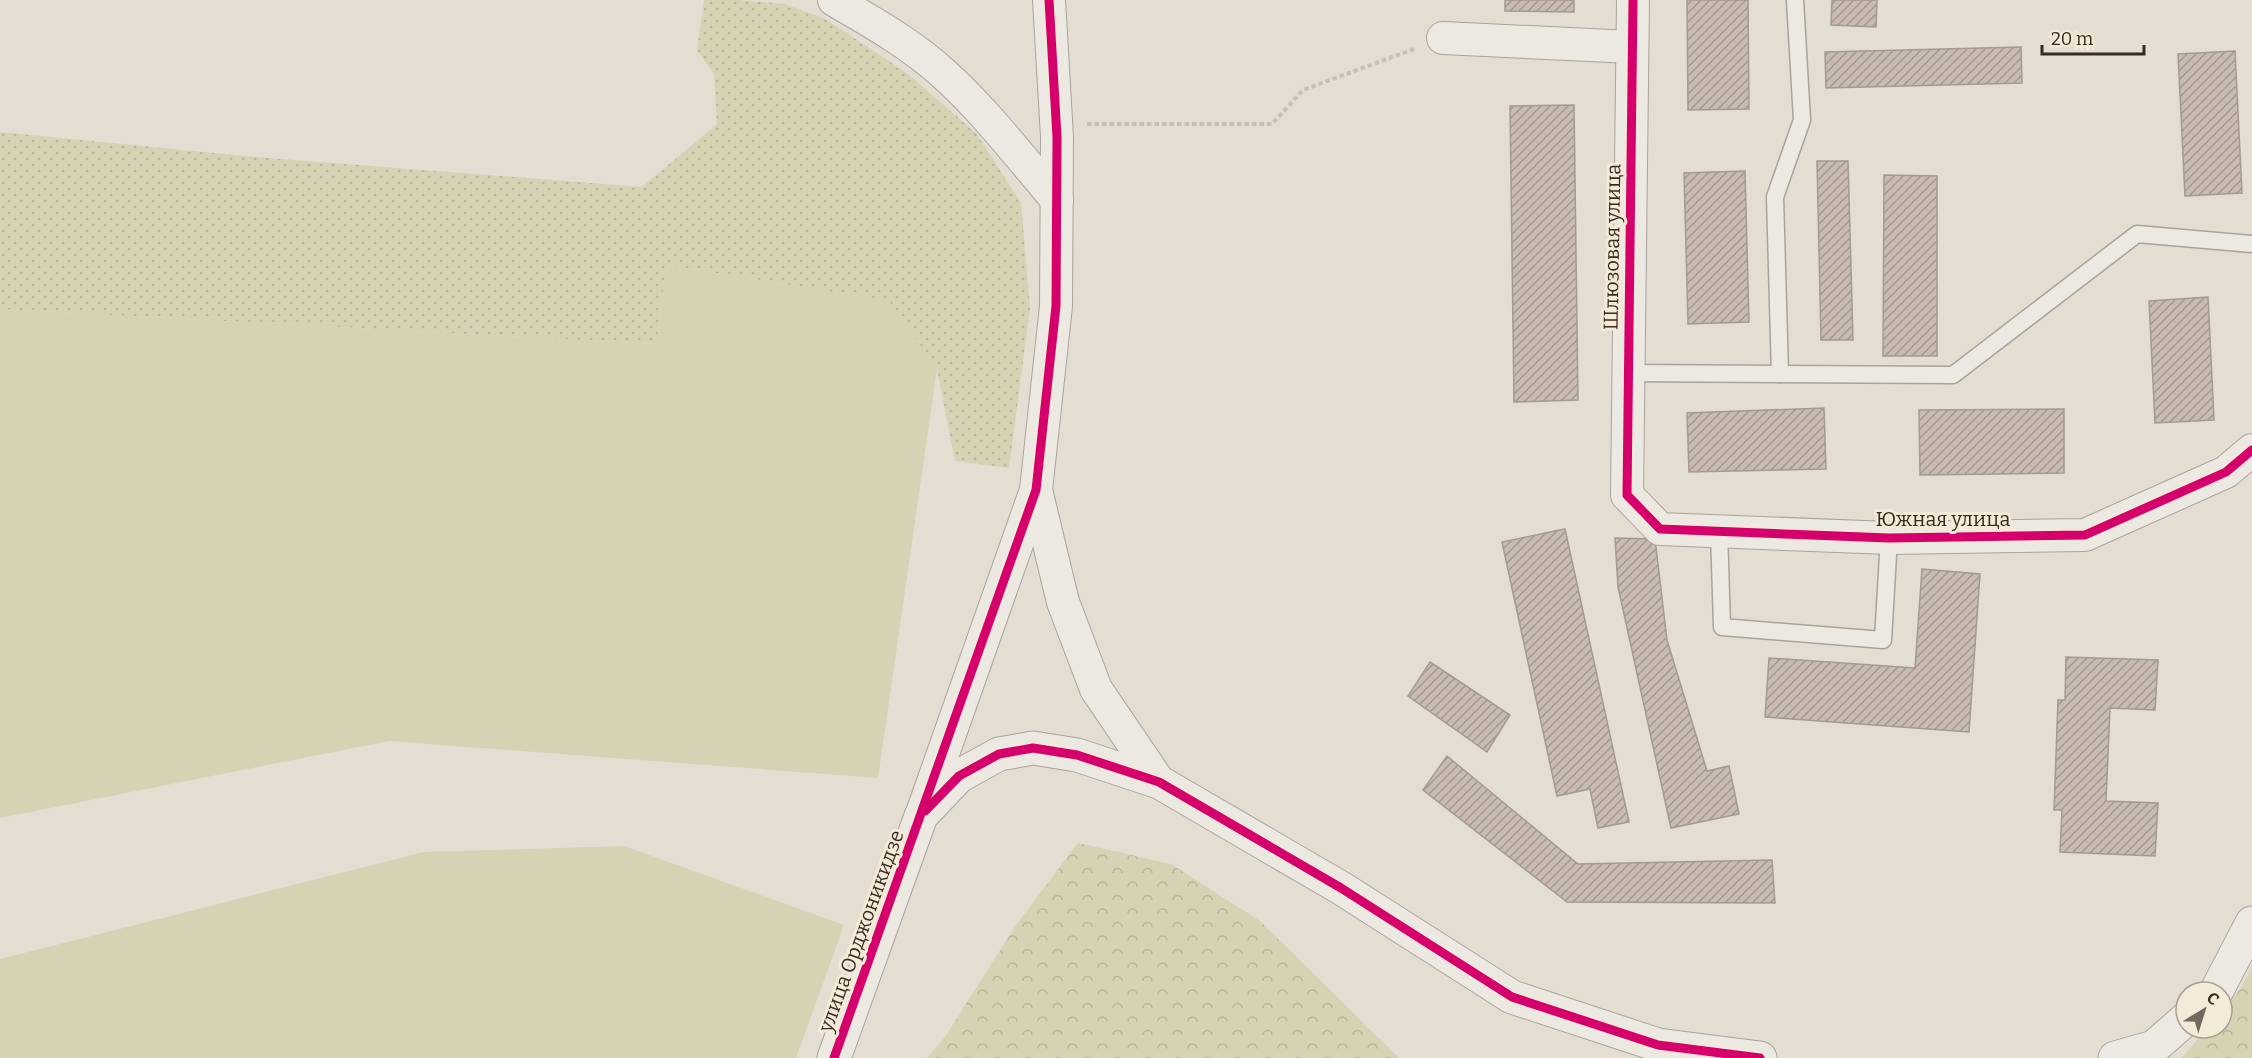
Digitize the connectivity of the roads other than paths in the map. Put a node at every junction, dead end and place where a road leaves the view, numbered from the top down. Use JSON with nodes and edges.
{"nodes":[{"id":1,"x":834,"y":0,"type":"edge"},
{"id":2,"x":1049,"y":0,"type":"edge"},
{"id":3,"x":1633,"y":0,"type":"edge"},
{"id":4,"x":1795,"y":0,"type":"edge"},
{"id":5,"x":1443,"y":38,"type":"road end"},
{"id":6,"x":1632,"y":47,"type":"junction"},
{"id":7,"x":1057,"y":200,"type":"junction"},
{"id":8,"x":2252,"y":244,"type":"edge"},
{"id":9,"x":1628,"y":373,"type":"junction"},
{"id":10,"x":1780,"y":374,"type":"junction"},
{"id":11,"x":2252,"y":450,"type":"edge"},
{"id":12,"x":1036,"y":490,"type":"junction"},
{"id":13,"x":1627,"y":495,"type":"joint"},
{"id":14,"x":1719,"y":531,"type":"junction"},
{"id":15,"x":1889,"y":538,"type":"junction"},
{"id":16,"x":1158,"y":782,"type":"junction"},
{"id":17,"x":921,"y":816,"type":"junction"},
{"id":18,"x":2252,"y":923,"type":"edge"},
{"id":19,"x":2222,"y":980,"type":"edge"},
{"id":20,"x":2174,"y":1030,"type":"edge"},
{"id":21,"x":834,"y":1058,"type":"edge"},
{"id":22,"x":1760,"y":1058,"type":"edge"},
{"id":23,"x":2115,"y":1058,"type":"edge"}],
"edges":[{"from":1,"to":7,"type":"street"},
{"from":2,"to":7,"type":"street"},
{"from":3,"to":6,"type":"street","name":"Шлюзовая улица"},
{"from":4,"to":10,"type":"lane"},
{"from":5,"to":6,"type":"street"},
{"from":6,"to":9,"type":"street","name":"Шлюзовая улица"},
{"from":7,"to":12,"type":"street"},
{"from":8,"to":10,"type":"lane"},
{"from":9,"to":10,"type":"lane"},
{"from":9,"to":13,"type":"street","name":"Шлюзовая улица"},
{"from":11,"to":15,"type":"street","name":"Южная улица"},
{"from":12,"to":16,"type":"street"},
{"from":12,"to":17,"type":"street"},
{"from":13,"to":14,"type":"street","name":"Южная улица"},
{"from":14,"to":15,"type":"street","name":"Южная улица"},
{"from":14,"to":15,"type":"lane"},
{"from":16,"to":17,"type":"street"},
{"from":16,"to":22,"type":"street"},
{"from":17,"to":21,"type":"street","name":"улица Орджоникидзе"},
{"from":18,"to":19,"type":"street"},
{"from":20,"to":23,"type":"street"}]}
